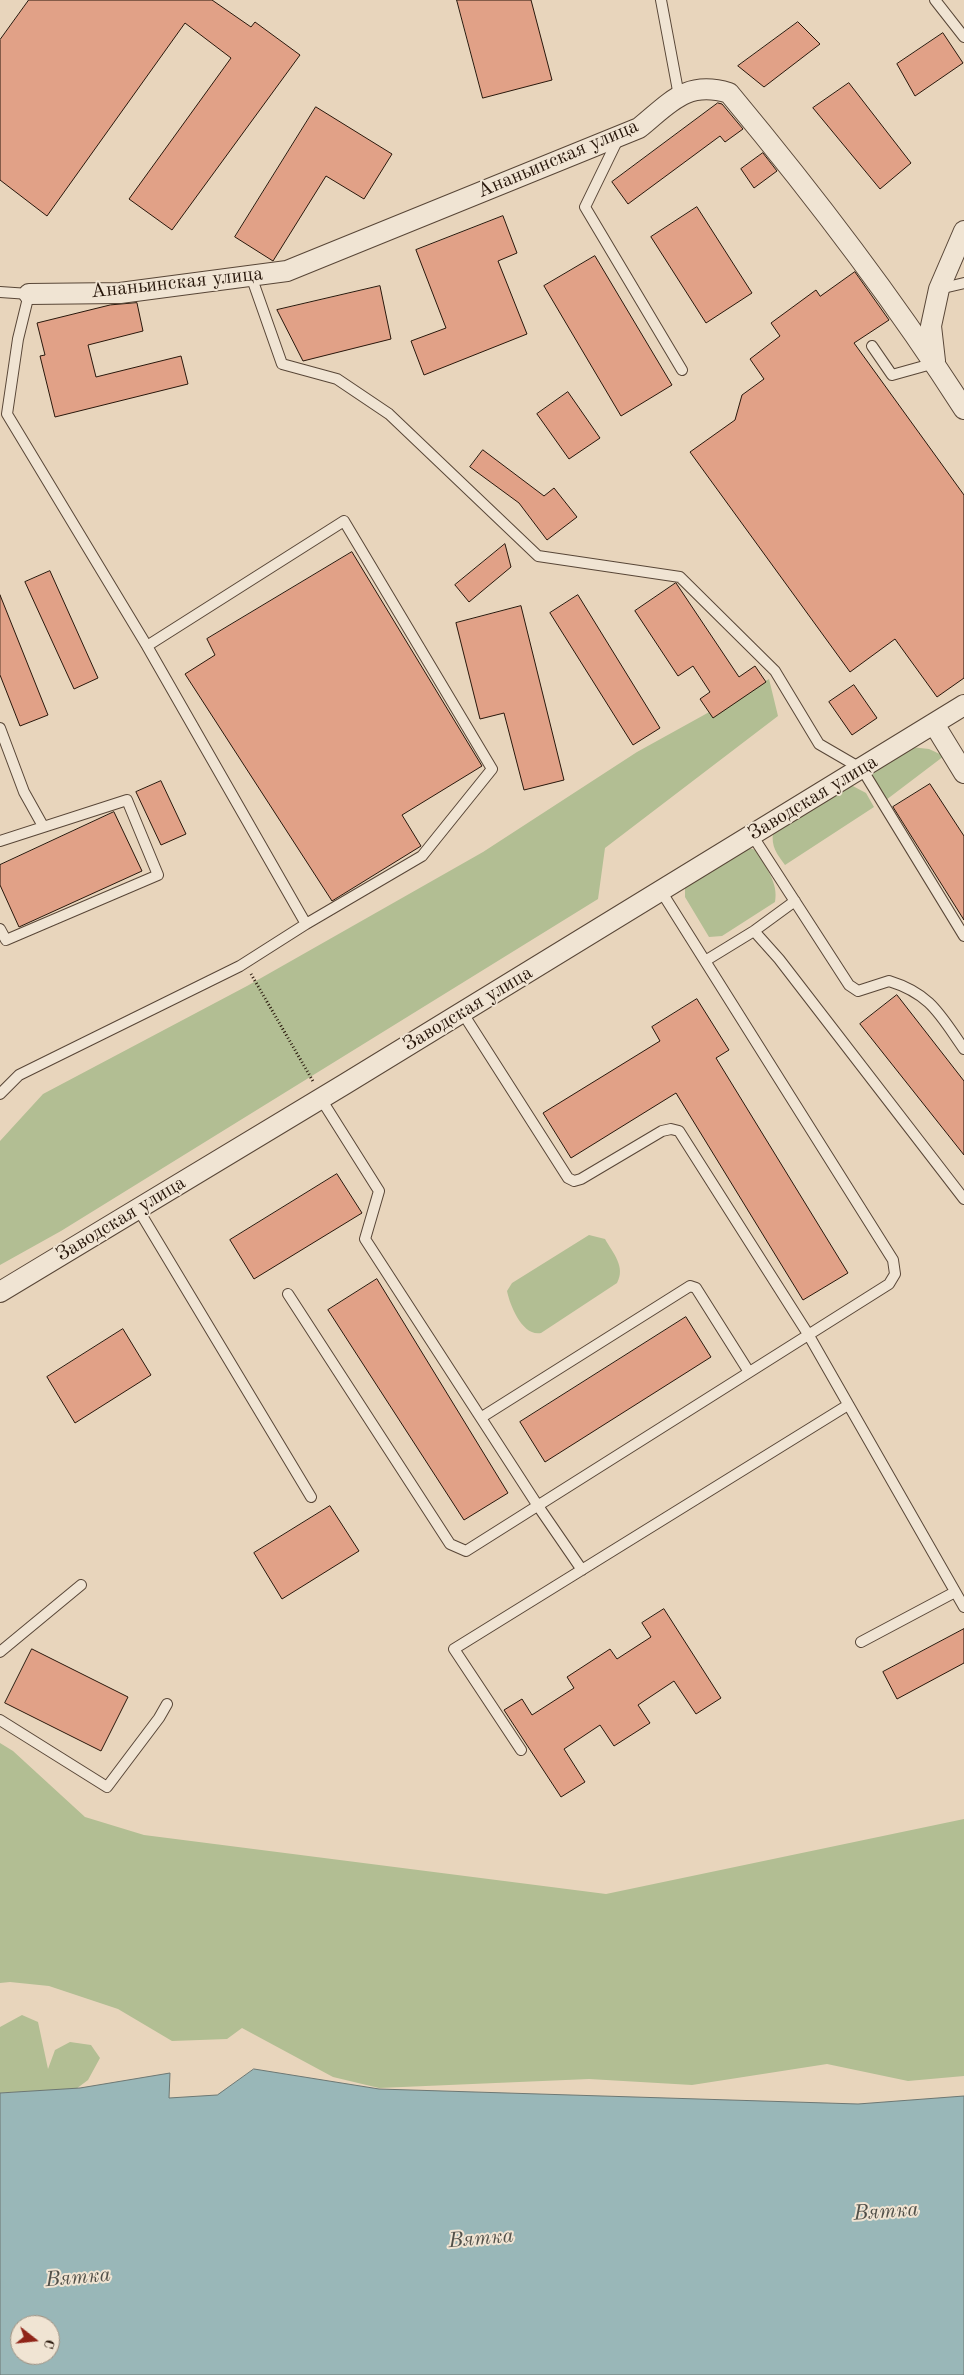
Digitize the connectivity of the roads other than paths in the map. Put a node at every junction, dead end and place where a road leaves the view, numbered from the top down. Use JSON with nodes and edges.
{"nodes":[{"id":1,"x":662,"y":0,"type":"edge"},
{"id":2,"x":935,"y":0,"type":"edge"},
{"id":3,"x":964,"y":37,"type":"edge"},
{"id":4,"x":679,"y":96,"type":"junction"},
{"id":5,"x":619,"y":136,"type":"junction"},
{"id":6,"x":964,"y":231,"type":"edge"},
{"id":7,"x":251,"y":276,"type":"junction"},
{"id":8,"x":964,"y":283,"type":"edge"},
{"id":9,"x":939,"y":289,"type":"junction"},
{"id":10,"x":0,"y":292,"type":"edge"},
{"id":11,"x":29,"y":294,"type":"junction"},
{"id":12,"x":872,"y":346,"type":"dead end"},
{"id":13,"x":935,"y":363,"type":"junction"},
{"id":14,"x":682,"y":370,"type":"dead end"},
{"id":15,"x":964,"y":409,"type":"edge"},
{"id":16,"x":147,"y":646,"type":"junction"},
{"id":17,"x":964,"y":705,"type":"edge"},
{"id":18,"x":934,"y":724,"type":"junction"},
{"id":19,"x":0,"y":728,"type":"edge"},
{"id":20,"x":862,"y":769,"type":"junction"},
{"id":21,"x":964,"y":773,"type":"edge"},
{"id":22,"x":43,"y":826,"type":"junction"},
{"id":23,"x":752,"y":836,"type":"junction"},
{"id":24,"x":0,"y":841,"type":"edge"},
{"id":25,"x":661,"y":891,"type":"junction"},
{"id":26,"x":795,"y":901,"type":"junction"},
{"id":27,"x":306,"y":924,"type":"junction"},
{"id":28,"x":0,"y":928,"type":"edge"},
{"id":29,"x":754,"y":931,"type":"junction"},
{"id":30,"x":964,"y":936,"type":"edge"},
{"id":31,"x":704,"y":961,"type":"junction"},
{"id":32,"x":462,"y":1012,"type":"junction"},
{"id":33,"x":964,"y":1049,"type":"edge"},
{"id":34,"x":318,"y":1092,"type":"junction"},
{"id":35,"x":0,"y":1094,"type":"edge"},
{"id":36,"x":964,"y":1199,"type":"edge"},
{"id":37,"x":138,"y":1209,"type":"junction"},
{"id":38,"x":0,"y":1292,"type":"edge"},
{"id":39,"x":288,"y":1294,"type":"dead end"},
{"id":40,"x":808,"y":1334,"type":"junction"},
{"id":41,"x":749,"y":1372,"type":"junction"},
{"id":42,"x":848,"y":1405,"type":"junction"},
{"id":43,"x":482,"y":1417,"type":"junction"},
{"id":44,"x":311,"y":1497,"type":"dead end"},
{"id":45,"x":538,"y":1506,"type":"junction"},
{"id":46,"x":582,"y":1570,"type":"junction"},
{"id":47,"x":81,"y":1585,"type":"dead end"},
{"id":48,"x":955,"y":1592,"type":"junction"},
{"id":49,"x":964,"y":1607,"type":"edge"},
{"id":50,"x":861,"y":1642,"type":"dead end"},
{"id":51,"x":0,"y":1652,"type":"edge"},
{"id":52,"x":167,"y":1704,"type":"dead end"},
{"id":53,"x":0,"y":1720,"type":"edge"},
{"id":54,"x":521,"y":1750,"type":"dead end"}],
"edges":[{"from":1,"to":4,"type":"lane"},
{"from":2,"to":3,"type":"lane"},
{"from":4,"to":5,"type":"street","name":"Ананьинская улица"},
{"from":4,"to":13,"type":"street","name":"Ананьинская улица"},
{"from":5,"to":7,"type":"street","name":"Ананьинская улица"},
{"from":5,"to":14,"type":"lane"},
{"from":6,"to":9,"type":"street"},
{"from":7,"to":11,"type":"street","name":"Ананьинская улица"},
{"from":7,"to":20,"type":"lane"},
{"from":8,"to":9,"type":"lane"},
{"from":9,"to":13,"type":"street"},
{"from":10,"to":11,"type":"lane"},
{"from":11,"to":16,"type":"lane"},
{"from":12,"to":13,"type":"lane"},
{"from":13,"to":15,"type":"street","name":"Ананьинская улица"},
{"from":16,"to":27,"type":"lane"},
{"from":16,"to":27,"type":"lane"},
{"from":17,"to":18,"type":"street"},
{"from":18,"to":20,"type":"street","name":"Заводская улица"},
{"from":18,"to":21,"type":"street"},
{"from":19,"to":22,"type":"lane"},
{"from":20,"to":23,"type":"street","name":"Заводская улица"},
{"from":20,"to":30,"type":"lane"},
{"from":22,"to":24,"type":"lane"},
{"from":22,"to":28,"type":"lane"},
{"from":23,"to":25,"type":"street","name":"Заводская улица"},
{"from":23,"to":26,"type":"lane"},
{"from":25,"to":31,"type":"lane"},
{"from":25,"to":32,"type":"street","name":"Заводская улица"},
{"from":26,"to":29,"type":"lane"},
{"from":26,"to":33,"type":"lane"},
{"from":27,"to":35,"type":"lane"},
{"from":29,"to":31,"type":"lane"},
{"from":29,"to":36,"type":"lane"},
{"from":31,"to":40,"type":"lane"},
{"from":32,"to":34,"type":"street","name":"Заводская улица"},
{"from":32,"to":40,"type":"lane"},
{"from":34,"to":37,"type":"street","name":"Заводская улица"},
{"from":34,"to":43,"type":"lane"},
{"from":37,"to":38,"type":"street","name":"Заводская улица"},
{"from":37,"to":44,"type":"lane"},
{"from":39,"to":45,"type":"lane"},
{"from":40,"to":41,"type":"lane"},
{"from":40,"to":42,"type":"lane"},
{"from":41,"to":43,"type":"lane"},
{"from":41,"to":45,"type":"lane"},
{"from":42,"to":46,"type":"lane"},
{"from":42,"to":48,"type":"lane"},
{"from":43,"to":45,"type":"lane"},
{"from":45,"to":46,"type":"lane"},
{"from":46,"to":54,"type":"lane"},
{"from":47,"to":51,"type":"lane"},
{"from":48,"to":49,"type":"lane"},
{"from":48,"to":50,"type":"lane"},
{"from":52,"to":53,"type":"lane"}]}
